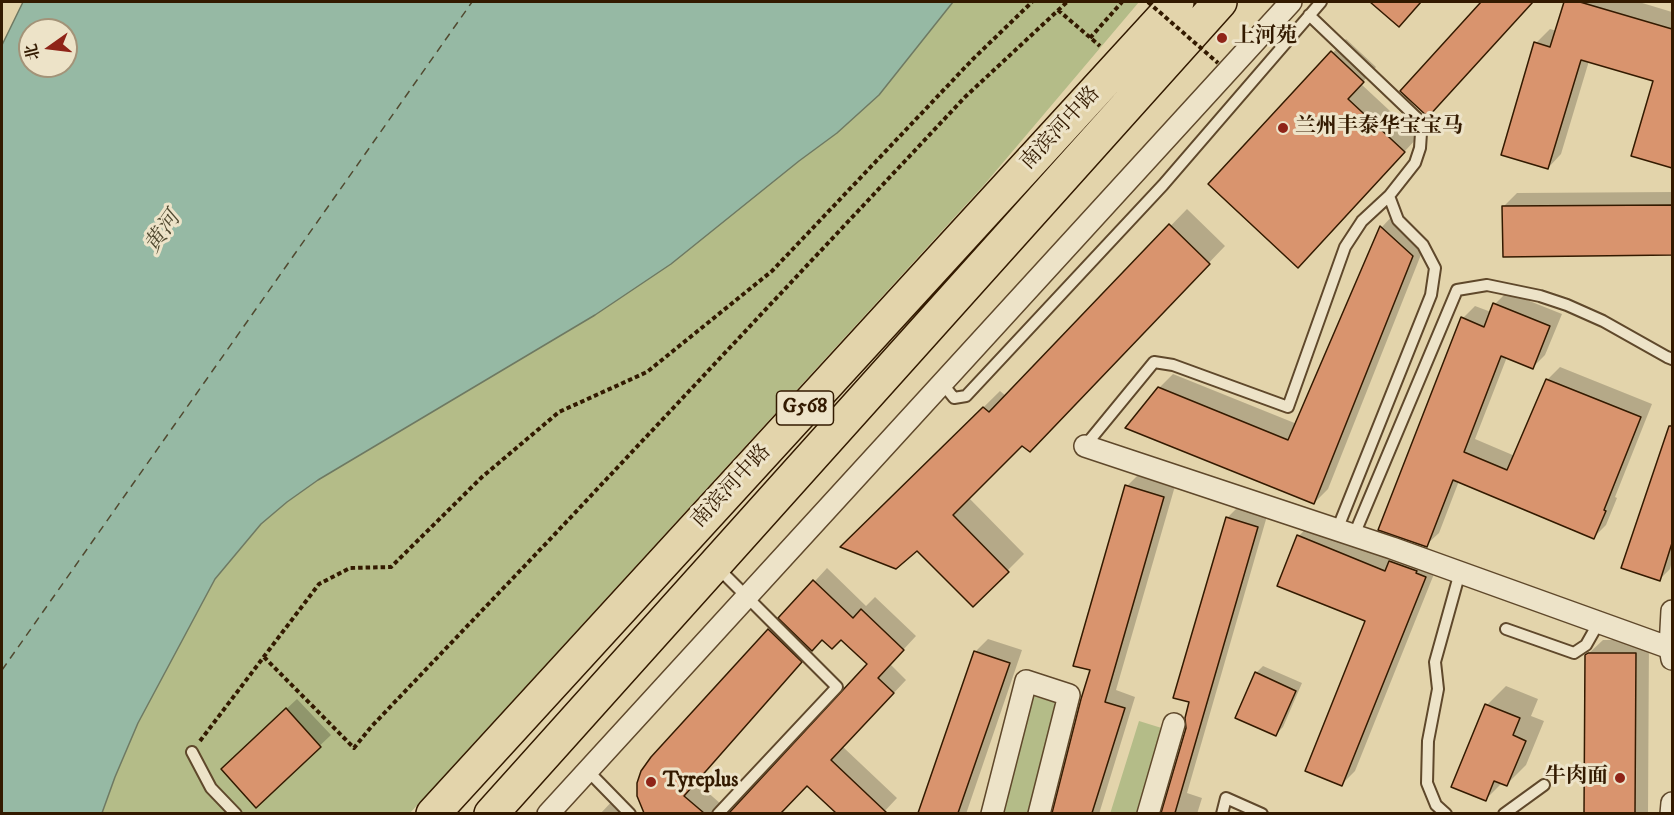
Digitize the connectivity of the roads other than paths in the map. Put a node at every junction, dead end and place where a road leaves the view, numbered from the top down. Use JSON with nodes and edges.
{"nodes":[{"id":1,"x":1177,"y":2,"type":"edge"},
{"id":2,"x":1220,"y":2,"type":"edge"},
{"id":3,"x":1291,"y":2,"type":"edge"},
{"id":4,"x":1321,"y":2,"type":"edge"},
{"id":5,"x":1309,"y":15,"type":"junction"},
{"id":6,"x":1389,"y":196,"type":"junction"},
{"id":7,"x":1672,"y":358,"type":"edge"},
{"id":8,"x":942,"y":383,"type":"junction"},
{"id":9,"x":1085,"y":446,"type":"joint"},
{"id":10,"x":1345,"y":533,"type":"junction"},
{"id":11,"x":714,"y":564,"type":"junction"},
{"id":12,"x":1461,"y":572,"type":"junction"},
{"id":13,"x":746,"y":596,"type":"junction"},
{"id":14,"x":1672,"y":611,"type":"edge"},
{"id":15,"x":1599,"y":622,"type":"junction"},
{"id":16,"x":1506,"y":629,"type":"dead end"},
{"id":17,"x":1671,"y":653,"type":"edge"},
{"id":18,"x":1174,"y":724,"type":"dead end"},
{"id":19,"x":192,"y":752,"type":"road end"},
{"id":20,"x":588,"y":771,"type":"junction"},
{"id":21,"x":1544,"y":785,"type":"dead end"},
{"id":22,"x":1672,"y":803,"type":"edge"},
{"id":23,"x":236,"y":813,"type":"edge"},
{"id":24,"x":433,"y":813,"type":"edge"},
{"id":25,"x":491,"y":813,"type":"edge"},
{"id":26,"x":548,"y":813,"type":"edge"},
{"id":27,"x":630,"y":813,"type":"edge"},
{"id":28,"x":718,"y":813,"type":"edge"},
{"id":29,"x":992,"y":813,"type":"edge"},
{"id":30,"x":1039,"y":813,"type":"edge"},
{"id":31,"x":1148,"y":813,"type":"edge"},
{"id":32,"x":1222,"y":813,"type":"edge"},
{"id":33,"x":1262,"y":813,"type":"edge"},
{"id":34,"x":1446,"y":813,"type":"edge"},
{"id":35,"x":1504,"y":813,"type":"edge"},
{"id":36,"x":1671,"y":813,"type":"edge"}],
"edges":[{"from":1,"to":24,"type":"highway","name":"南滨河中路","number":"G568"},
{"from":2,"to":11,"type":"highway","name":"南滨河中路","number":"G568"},
{"from":3,"to":8,"type":"street"},
{"from":4,"to":5,"type":"lane"},
{"from":5,"to":6,"type":"lane"},
{"from":5,"to":8,"type":"lane"},
{"from":6,"to":9,"type":"lane"},
{"from":6,"to":10,"type":"lane"},
{"from":7,"to":10,"type":"lane"},
{"from":8,"to":13,"type":"street"},
{"from":9,"to":10,"type":"street"},
{"from":10,"to":12,"type":"street"},
{"from":11,"to":13,"type":"lane"},
{"from":11,"to":25,"type":"highway","name":"南滨河中路","number":"G568"},
{"from":12,"to":15,"type":"street"},
{"from":12,"to":34,"type":"lane"},
{"from":13,"to":20,"type":"street"},
{"from":13,"to":28,"type":"lane"},
{"from":14,"to":17,"type":"street"},
{"from":15,"to":16,"type":"lane"},
{"from":15,"to":17,"type":"street"},
{"from":18,"to":31,"type":"street"},
{"from":19,"to":23,"type":"lane"},
{"from":20,"to":26,"type":"street"},
{"from":20,"to":27,"type":"lane"},
{"from":21,"to":35,"type":"lane"},
{"from":22,"to":36,"type":"street"},
{"from":29,"to":30,"type":"street"},
{"from":32,"to":33,"type":"lane"}]}
